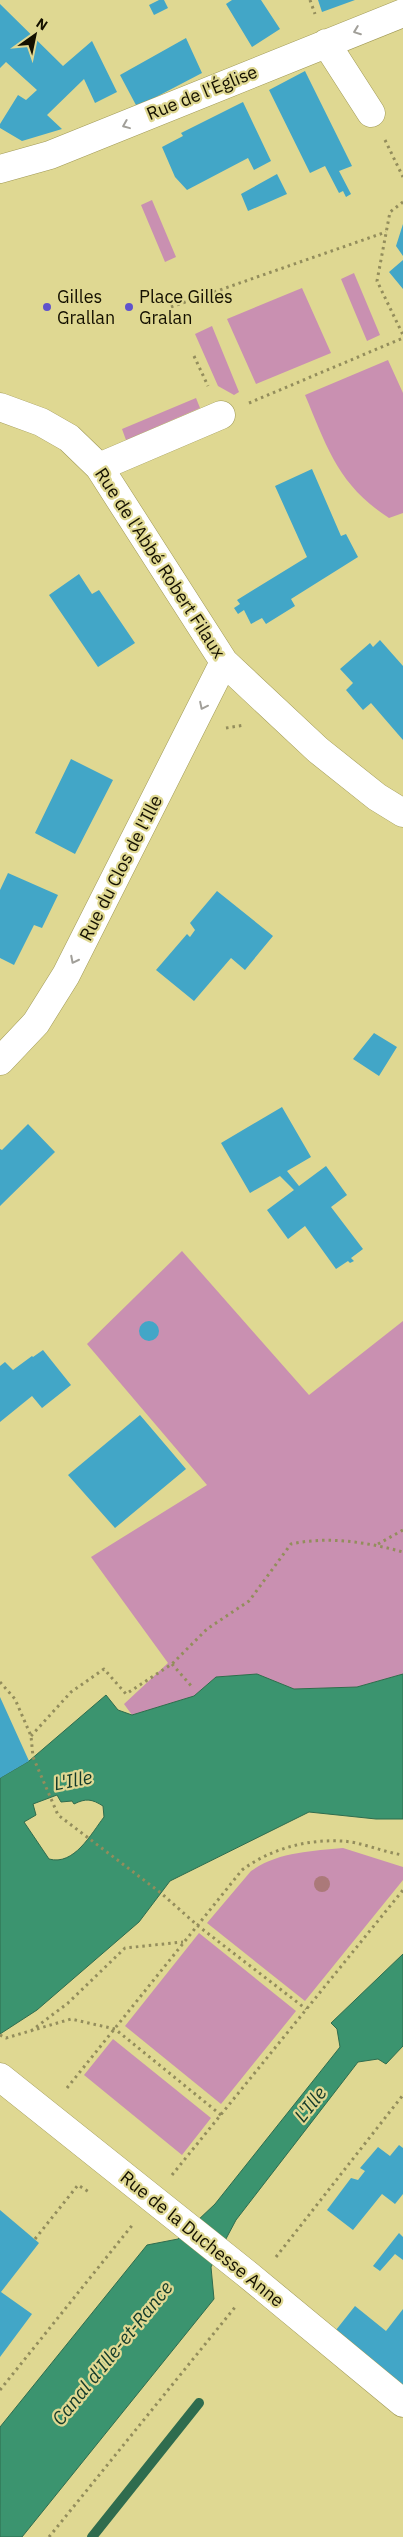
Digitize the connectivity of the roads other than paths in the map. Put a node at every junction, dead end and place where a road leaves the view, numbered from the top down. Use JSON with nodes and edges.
{"nodes":[{"id":1,"x":403,"y":13,"type":"edge"},
{"id":2,"x":326,"y":43,"type":"junction"},
{"id":3,"x":371,"y":113,"type":"road end"},
{"id":4,"x":1,"y":167,"type":"edge"},
{"id":5,"x":0,"y":407,"type":"edge"},
{"id":6,"x":222,"y":414,"type":"road end"},
{"id":7,"x":99,"y":467,"type":"junction"},
{"id":8,"x":224,"y":662,"type":"junction"},
{"id":9,"x":403,"y":813,"type":"edge"},
{"id":10,"x":0,"y":1061,"type":"edge"},
{"id":11,"x":0,"y":2077,"type":"edge"},
{"id":12,"x":403,"y":2403,"type":"edge"}],
"edges":[{"from":1,"to":2,"type":"street","name":"Rue de l'Église","one_way":true},
{"from":2,"to":3,"type":"street"},
{"from":2,"to":4,"type":"street","name":"Rue de l'Église","one_way":true},
{"from":5,"to":7,"type":"street","name":"Rue de l'Abbé Robert Filaux"},
{"from":6,"to":7,"type":"street"},
{"from":7,"to":8,"type":"street","name":"Rue de l'Abbé Robert Filaux"},
{"from":8,"to":9,"type":"street","name":"Rue de l'Abbé Robert Filaux"},
{"from":8,"to":10,"type":"street","name":"Rue du Clos de l'Ille","one_way":true},
{"from":11,"to":12,"type":"street","name":"Rue de la Duchesse Anne"}]}
